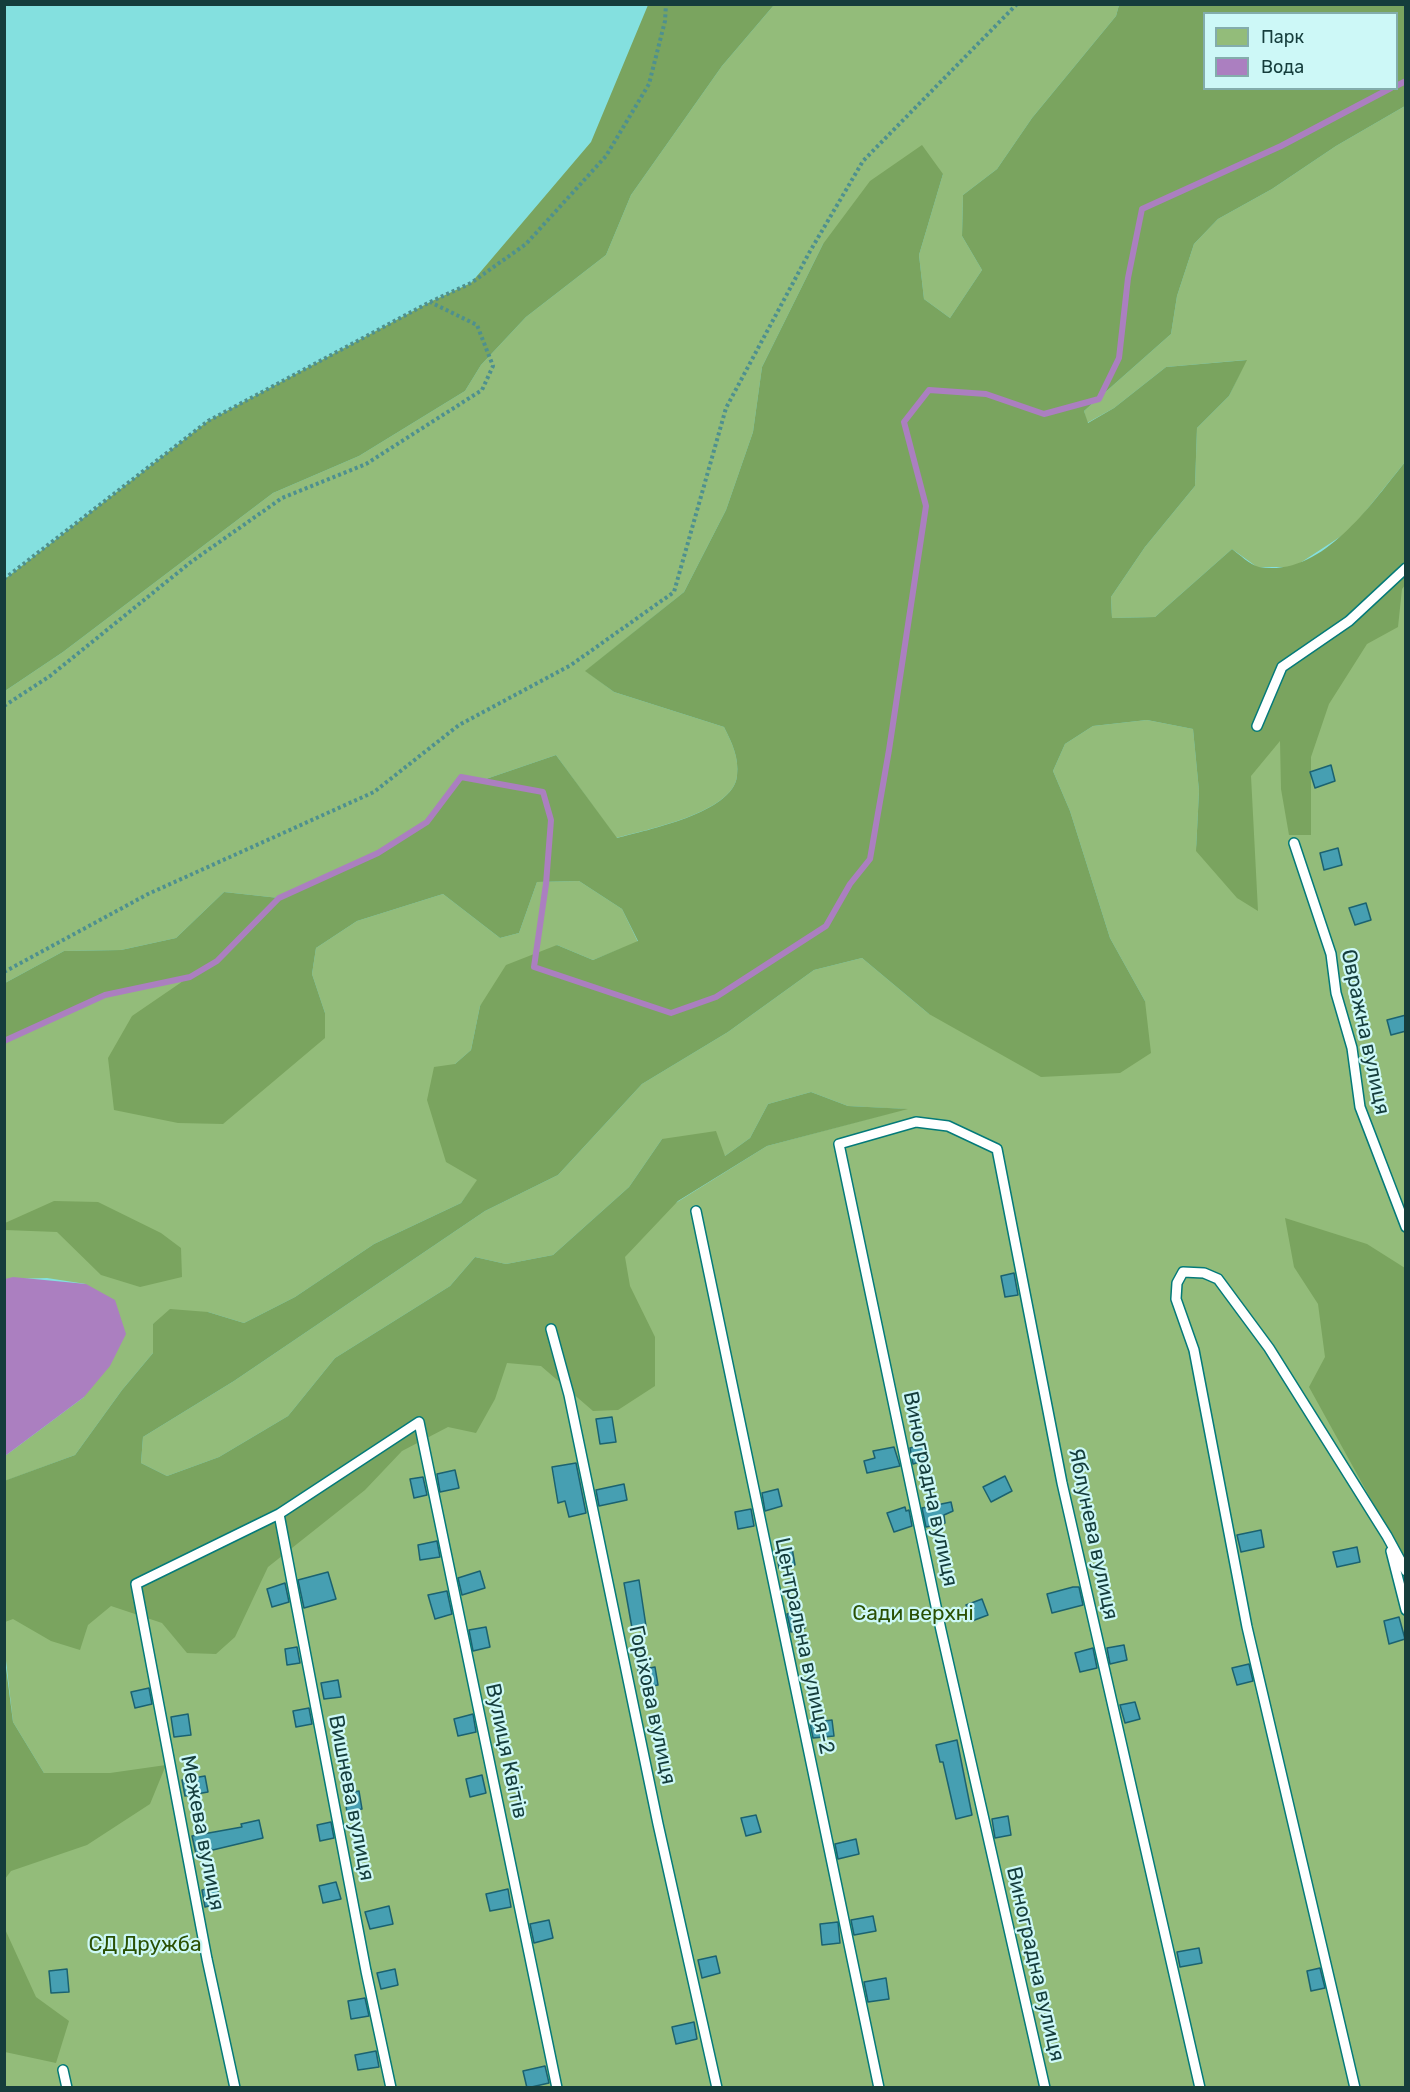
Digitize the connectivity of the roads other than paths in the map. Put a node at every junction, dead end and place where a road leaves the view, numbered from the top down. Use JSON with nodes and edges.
{"nodes":[{"id":1,"x":1405,"y":570,"type":"edge"},
{"id":2,"x":1257,"y":726,"type":"dead end"},
{"id":3,"x":1294,"y":843,"type":"dead end"},
{"id":4,"x":839,"y":1144,"type":"joint"},
{"id":5,"x":696,"y":1211,"type":"dead end"},
{"id":6,"x":1406,"y":1227,"type":"edge"},
{"id":7,"x":551,"y":1329,"type":"dead end"},
{"id":8,"x":279,"y":1514,"type":"junction"},
{"id":9,"x":1387,"y":1536,"type":"junction"},
{"id":10,"x":1406,"y":1571,"type":"edge"},
{"id":11,"x":1406,"y":1610,"type":"edge"},
{"id":12,"x":63,"y":2070,"type":"dead end"},
{"id":13,"x":67,"y":2088,"type":"edge"},
{"id":14,"x":235,"y":2088,"type":"edge"},
{"id":15,"x":391,"y":2088,"type":"edge"},
{"id":16,"x":557,"y":2088,"type":"edge"},
{"id":17,"x":717,"y":2088,"type":"edge"},
{"id":18,"x":879,"y":2088,"type":"edge"},
{"id":19,"x":1045,"y":2088,"type":"edge"},
{"id":20,"x":1200,"y":2088,"type":"edge"},
{"id":21,"x":1355,"y":2088,"type":"edge"}],
"edges":[{"from":1,"to":2,"type":"lane"},
{"from":3,"to":6,"type":"lane","name":"Овражна вулиця"},
{"from":4,"to":19,"type":"lane","name":"Виноградна вулиця"},
{"from":4,"to":20,"type":"lane","name":"Яблунева вулиця"},
{"from":5,"to":18,"type":"lane","name":"Центральна вулиця-2"},
{"from":7,"to":17,"type":"lane","name":"Горіхова вулиця"},
{"from":8,"to":14,"type":"lane","name":"Межева вулиця"},
{"from":8,"to":15,"type":"lane","name":"Вишнева вулиця"},
{"from":8,"to":16,"type":"lane","name":"Вулиця Квітів"},
{"from":9,"to":10,"type":"lane"},
{"from":9,"to":11,"type":"lane"},
{"from":9,"to":21,"type":"lane"},
{"from":12,"to":13,"type":"lane"}]}
